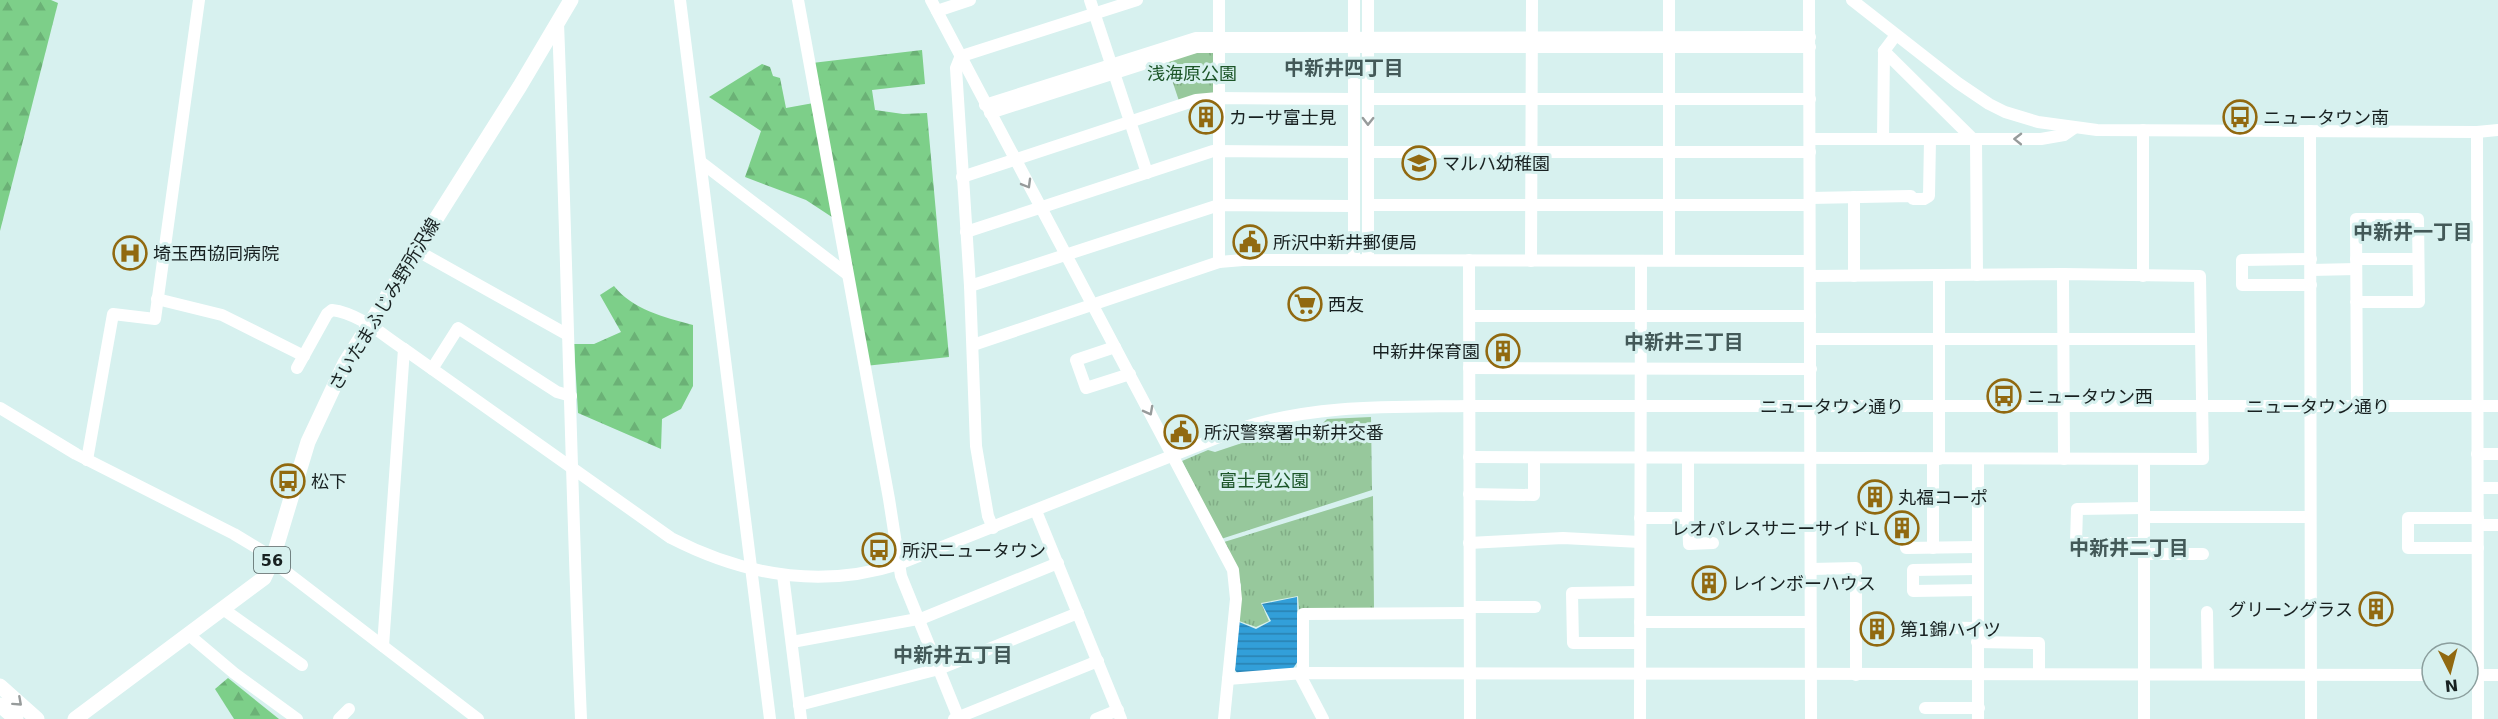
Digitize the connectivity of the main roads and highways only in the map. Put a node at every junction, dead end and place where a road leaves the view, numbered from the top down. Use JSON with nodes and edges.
{"nodes":[{"id":1,"x":571,"y":0,"type":"edge"},
{"id":2,"x":0,"y":686,"type":"edge"},
{"id":3,"x":0,"y":705,"type":"edge"},
{"id":4,"x":16,"y":719,"type":"edge"},
{"id":5,"x":36,"y":719,"type":"edge"},
{"id":6,"x":75,"y":719,"type":"edge"}],
"edges":[{"from":1,"to":6,"type":"main road","name":"さいたまふじみ野所沢線","number":"56"},
{"from":2,"to":5,"type":"main road","one_way":true},
{"from":3,"to":4,"type":"main road"}]}
